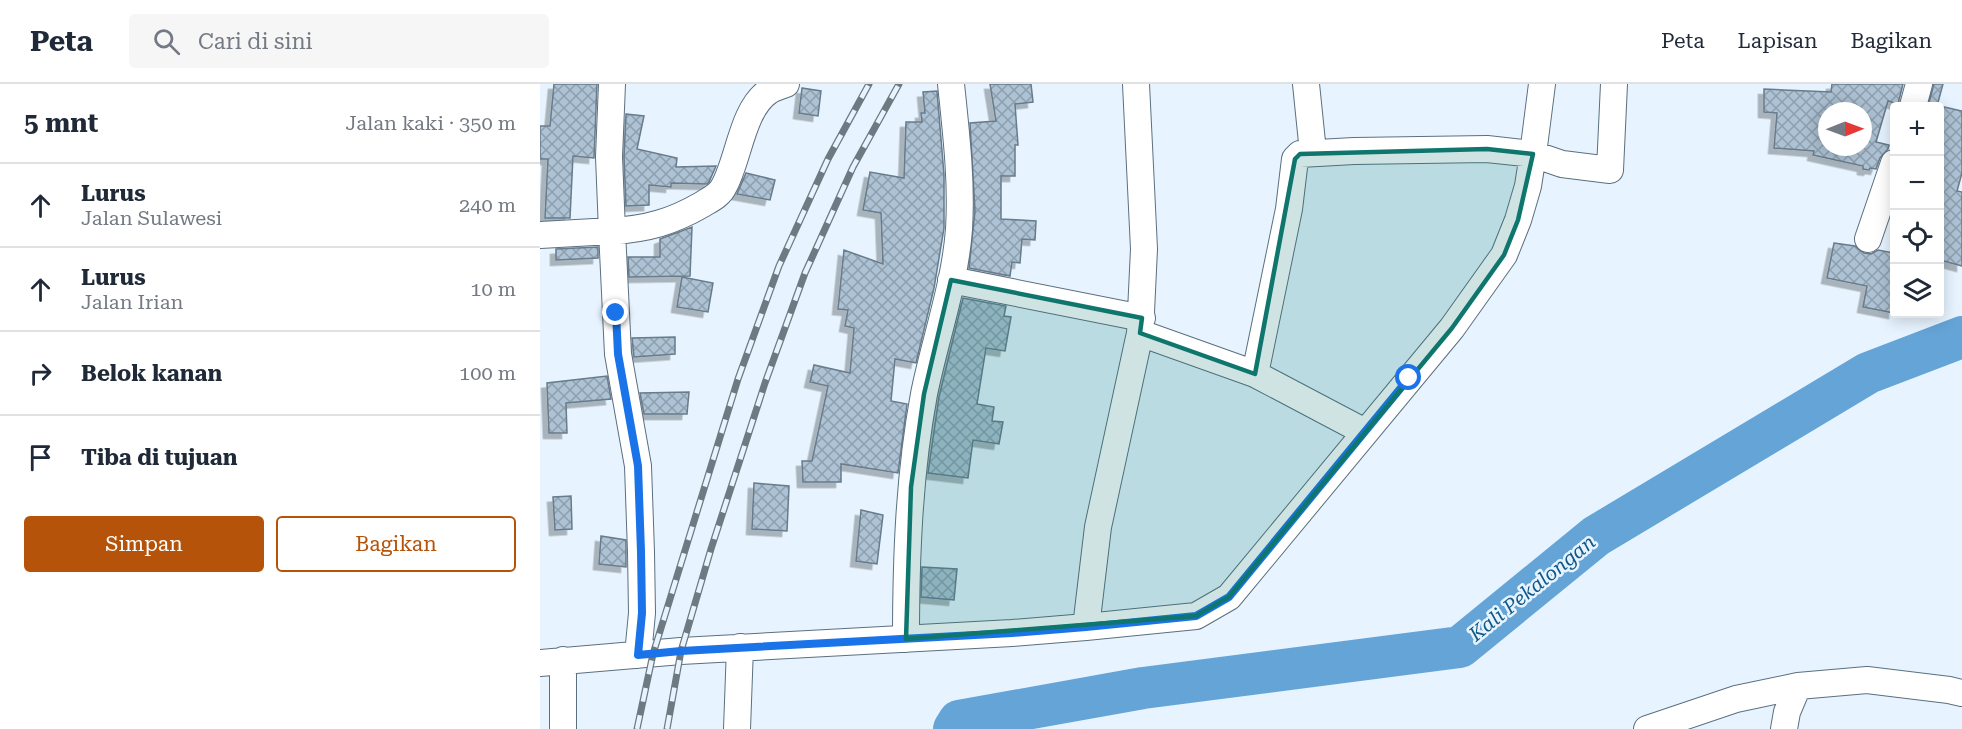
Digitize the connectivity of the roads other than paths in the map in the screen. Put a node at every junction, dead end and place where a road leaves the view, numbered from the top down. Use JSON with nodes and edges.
{"nodes":[{"id":1,"x":612,"y":84,"type":"edge"},
{"id":2,"x":786,"y":84,"type":"edge"},
{"id":3,"x":951,"y":84,"type":"edge"},
{"id":4,"x":1136,"y":84,"type":"edge"},
{"id":5,"x":1306,"y":84,"type":"edge"},
{"id":6,"x":1542,"y":84,"type":"edge"},
{"id":7,"x":1614,"y":84,"type":"edge"},
{"id":8,"x":1919,"y":84,"type":"edge"},
{"id":9,"x":1913,"y":102,"type":"edge"},
{"id":10,"x":1313,"y":152,"type":"junction"},
{"id":11,"x":1533,"y":154,"type":"junction"},
{"id":12,"x":1890,"y":175,"type":"edge"},
{"id":13,"x":612,"y":231,"type":"junction"},
{"id":14,"x":540,"y":235,"type":"edge"},
{"id":15,"x":1868,"y":239,"type":"dead end"},
{"id":16,"x":951,"y":280,"type":"junction"},
{"id":17,"x":1141,"y":326,"type":"junction"},
{"id":18,"x":1255,"y":374,"type":"junction"},
{"id":19,"x":1365,"y":432,"type":"junction"},
{"id":20,"x":1086,"y":627,"type":"junction"},
{"id":21,"x":906,"y":639,"type":"junction"},
{"id":22,"x":740,"y":647,"type":"junction"},
{"id":23,"x":638,"y":655,"type":"junction"},
{"id":24,"x":551,"y":662,"type":"edge"},
{"id":25,"x":1798,"y":686,"type":"junction"},
{"id":26,"x":1962,"y":693,"type":"edge"},
{"id":27,"x":563,"y":729,"type":"edge"},
{"id":28,"x":737,"y":729,"type":"edge"},
{"id":29,"x":1647,"y":729,"type":"edge"},
{"id":30,"x":1784,"y":729,"type":"edge"}],
"edges":[{"from":1,"to":13,"type":"street"},
{"from":2,"to":13,"type":"street"},
{"from":3,"to":16,"type":"street"},
{"from":4,"to":17,"type":"street"},
{"from":5,"to":10,"type":"street"},
{"from":6,"to":11,"type":"street"},
{"from":7,"to":11,"type":"street"},
{"from":8,"to":9,"type":"street"},
{"from":10,"to":11,"type":"street"},
{"from":10,"to":18,"type":"street"},
{"from":11,"to":19,"type":"street"},
{"from":12,"to":15,"type":"street"},
{"from":13,"to":14,"type":"street"},
{"from":13,"to":23,"type":"street"},
{"from":16,"to":17,"type":"street"},
{"from":16,"to":21,"type":"street"},
{"from":17,"to":18,"type":"street"},
{"from":17,"to":20,"type":"street"},
{"from":18,"to":19,"type":"street"},
{"from":19,"to":20,"type":"street"},
{"from":20,"to":21,"type":"street"},
{"from":21,"to":22,"type":"street"},
{"from":22,"to":23,"type":"street"},
{"from":22,"to":28,"type":"street"},
{"from":23,"to":24,"type":"street"},
{"from":24,"to":27,"type":"street"},
{"from":25,"to":26,"type":"street"},
{"from":25,"to":29,"type":"street"},
{"from":25,"to":30,"type":"street"}]}
